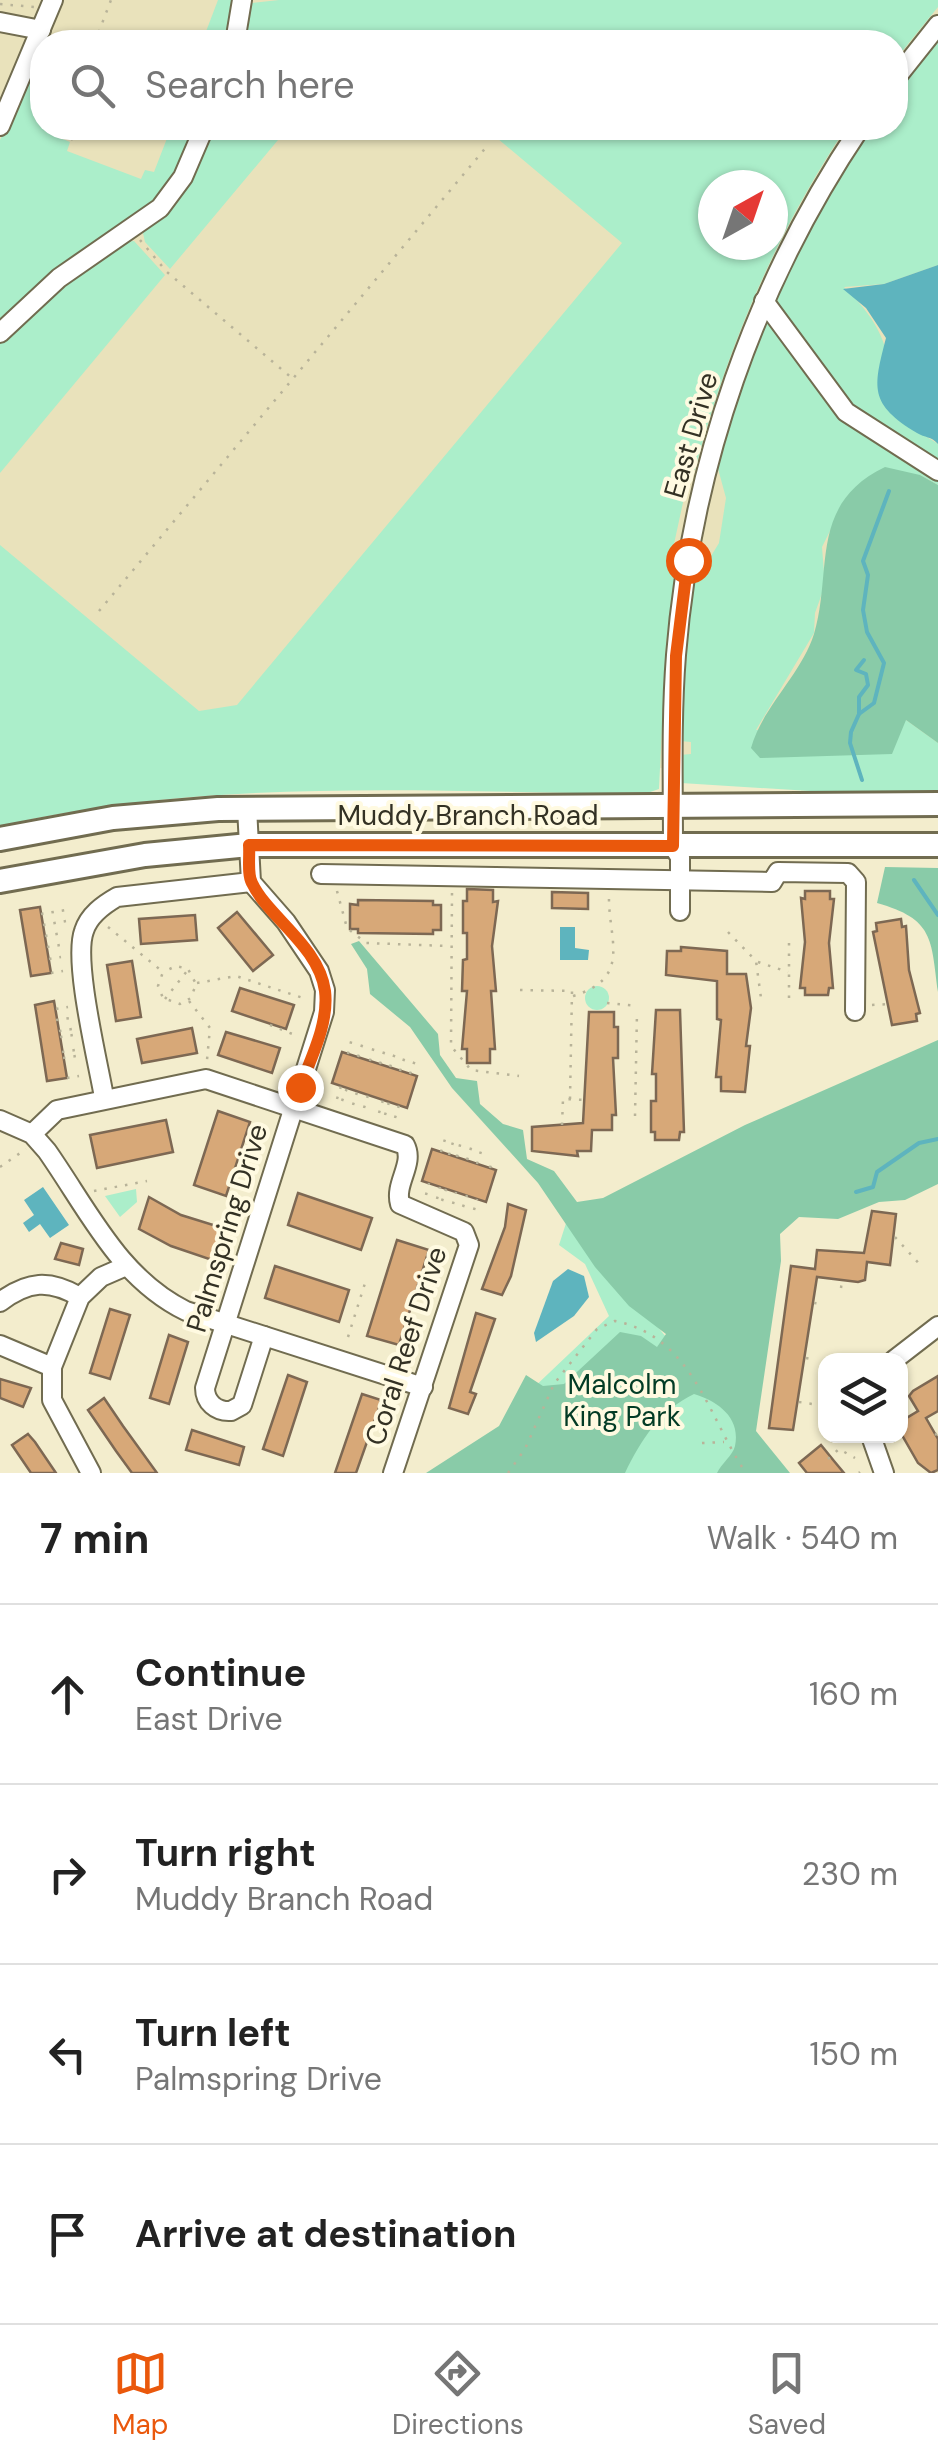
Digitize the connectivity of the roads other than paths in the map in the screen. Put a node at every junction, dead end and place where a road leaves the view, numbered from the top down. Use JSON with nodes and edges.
{"nodes":[{"id":1,"x":52,"y":0,"type":"edge"},
{"id":2,"x":242,"y":0,"type":"edge"},
{"id":3,"x":0,"y":22,"type":"edge"},
{"id":4,"x":938,"y":24,"type":"edge"},
{"id":5,"x":42,"y":30,"type":"joint"},
{"id":6,"x":239,"y":30,"type":"edge"},
{"id":7,"x":30,"y":57,"type":"edge"},
{"id":8,"x":908,"y":63,"type":"edge"},
{"id":9,"x":0,"y":126,"type":"edge"},
{"id":10,"x":199,"y":140,"type":"edge"},
{"id":11,"x":852,"y":140,"type":"edge"},
{"id":12,"x":764,"y":301,"type":"junction"},
{"id":13,"x":0,"y":333,"type":"edge"},
{"id":14,"x":938,"y":471,"type":"edge"},
{"id":15,"x":938,"y":804,"type":"edge"},
{"id":16,"x":247,"y":808,"type":"junction"},
{"id":17,"x":673,"y":808,"type":"junction"},
{"id":18,"x":0,"y":839,"type":"edge"},
{"id":19,"x":249,"y":845,"type":"junction"},
{"id":20,"x":938,"y":845,"type":"edge"},
{"id":21,"x":673,"y":846,"type":"junction"},
{"id":22,"x":329,"y":874,"type":"road end"},
{"id":23,"x":673,"y":880,"type":"junction"},
{"id":24,"x":0,"y":881,"type":"edge"},
{"id":25,"x":251,"y":882,"type":"junction"},
{"id":26,"x":680,"y":911,"type":"dead end"},
{"id":27,"x":862,"y":1008,"type":"road end"},
{"id":28,"x":104,"y":1098,"type":"junction"},
{"id":29,"x":294,"y":1106,"type":"junction"},
{"id":30,"x":0,"y":1120,"type":"edge"},
{"id":31,"x":29,"y":1142,"type":"junction"},
{"id":32,"x":124,"y":1267,"type":"junction"},
{"id":33,"x":80,"y":1297,"type":"junction"},
{"id":34,"x":0,"y":1302,"type":"edge"},
{"id":35,"x":227,"y":1324,"type":"junction"},
{"id":36,"x":938,"y":1326,"type":"edge"},
{"id":37,"x":264,"y":1336,"type":"junction"},
{"id":38,"x":0,"y":1345,"type":"edge"},
{"id":39,"x":903,"y":1353,"type":"edge"},
{"id":40,"x":52,"y":1366,"type":"junction"},
{"id":41,"x":422,"y":1387,"type":"junction"},
{"id":42,"x":873,"y":1443,"type":"edge"},
{"id":43,"x":91,"y":1473,"type":"edge"},
{"id":44,"x":393,"y":1473,"type":"edge"},
{"id":45,"x":884,"y":1473,"type":"edge"}],
"edges":[{"from":1,"to":5,"type":"street"},
{"from":2,"to":6,"type":"street"},
{"from":3,"to":5,"type":"street"},
{"from":4,"to":8,"type":"street"},
{"from":7,"to":9,"type":"street"},
{"from":10,"to":13,"type":"street"},
{"from":11,"to":12,"type":"street","name":"East Drive"},
{"from":12,"to":14,"type":"street"},
{"from":12,"to":17,"type":"street","name":"East Drive"},
{"from":15,"to":17,"type":"main road","name":"Muddy Branch Road"},
{"from":16,"to":17,"type":"main road","name":"Muddy Branch Road"},
{"from":16,"to":18,"type":"main road","name":"Muddy Branch Road"},
{"from":16,"to":19,"type":"street"},
{"from":17,"to":21,"type":"street","name":"East Drive"},
{"from":19,"to":21,"type":"main road","name":"Muddy Branch Road"},
{"from":19,"to":24,"type":"main road","name":"Muddy Branch Road"},
{"from":19,"to":25,"type":"street"},
{"from":20,"to":21,"type":"main road","name":"Muddy Branch Road"},
{"from":21,"to":23,"type":"street","name":"East Drive"},
{"from":22,"to":23,"type":"street"},
{"from":23,"to":26,"type":"street","name":"East Drive"},
{"from":23,"to":27,"type":"street"},
{"from":25,"to":28,"type":"street"},
{"from":25,"to":29,"type":"street","name":"Palmspring Drive"},
{"from":28,"to":29,"type":"street"},
{"from":28,"to":31,"type":"street"},
{"from":29,"to":35,"type":"street","name":"Palmspring Drive"},
{"from":29,"to":41,"type":"street","name":"Coral Reef Drive"},
{"from":30,"to":31,"type":"street"},
{"from":31,"to":32,"type":"street"},
{"from":32,"to":33,"type":"street"},
{"from":32,"to":35,"type":"street"},
{"from":33,"to":34,"type":"street"},
{"from":33,"to":40,"type":"street"},
{"from":35,"to":37,"type":"street"},
{"from":35,"to":37,"type":"street","name":"Palmspring Drive"},
{"from":36,"to":39,"type":"street"},
{"from":37,"to":41,"type":"street"},
{"from":38,"to":40,"type":"street"},
{"from":40,"to":43,"type":"street"},
{"from":41,"to":44,"type":"street","name":"Coral Reef Drive"},
{"from":42,"to":45,"type":"street"}]}
